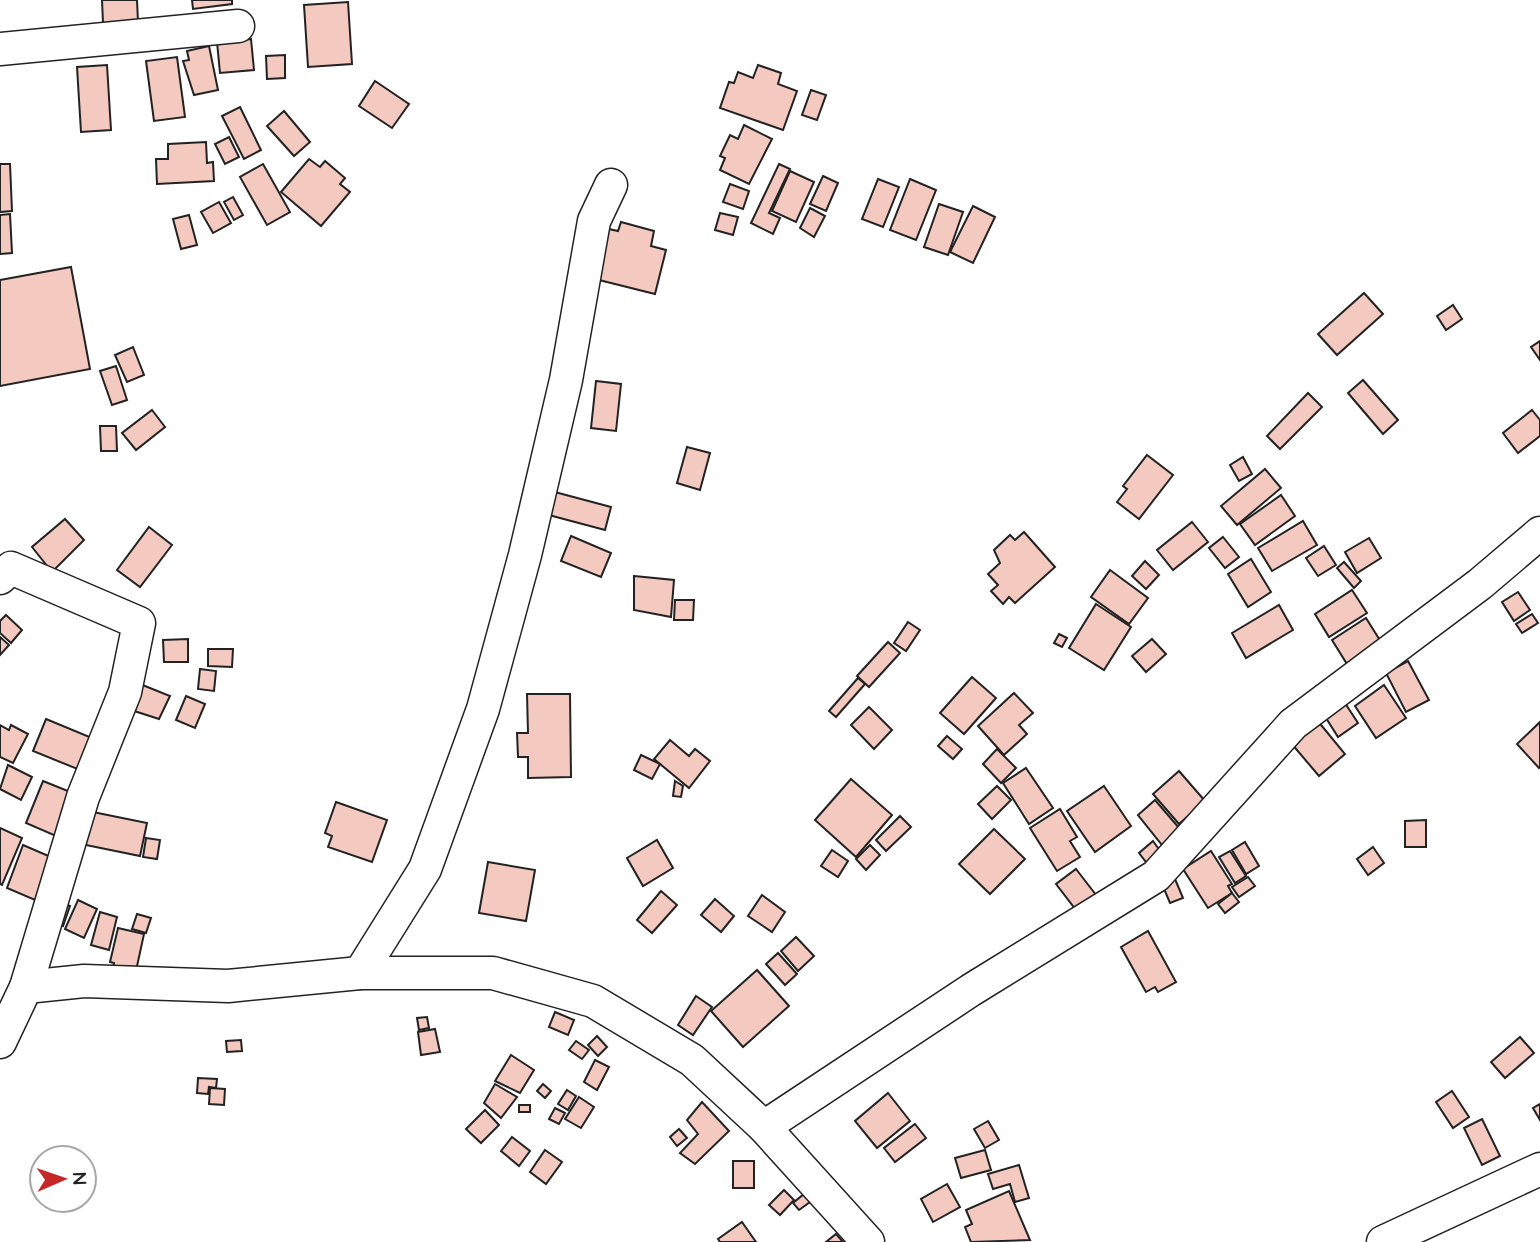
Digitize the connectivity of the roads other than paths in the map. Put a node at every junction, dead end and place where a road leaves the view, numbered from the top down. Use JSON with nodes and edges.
{"nodes":[{"id":1,"x":238,"y":26,"type":"dead end"},
{"id":2,"x":0,"y":49,"type":"edge"},
{"id":3,"x":611,"y":185,"type":"dead end"},
{"id":4,"x":1540,"y":533,"type":"edge"},
{"id":5,"x":0,"y":578,"type":"edge"},
{"id":6,"x":360,"y":973,"type":"junction"},
{"id":7,"x":26,"y":987,"type":"junction"},
{"id":8,"x":0,"y":1042,"type":"edge"},
{"id":9,"x":764,"y":1127,"type":"junction"},
{"id":10,"x":1540,"y":1169,"type":"edge"},
{"id":11,"x":868,"y":1242,"type":"edge"},
{"id":12,"x":1383,"y":1242,"type":"edge"}],
"edges":[{"from":1,"to":2,"type":"street"},
{"from":3,"to":6,"type":"street"},
{"from":4,"to":9,"type":"street"},
{"from":5,"to":7,"type":"street"},
{"from":6,"to":7,"type":"street"},
{"from":6,"to":9,"type":"street"},
{"from":7,"to":8,"type":"street"},
{"from":9,"to":11,"type":"street"},
{"from":10,"to":12,"type":"street"}]}
